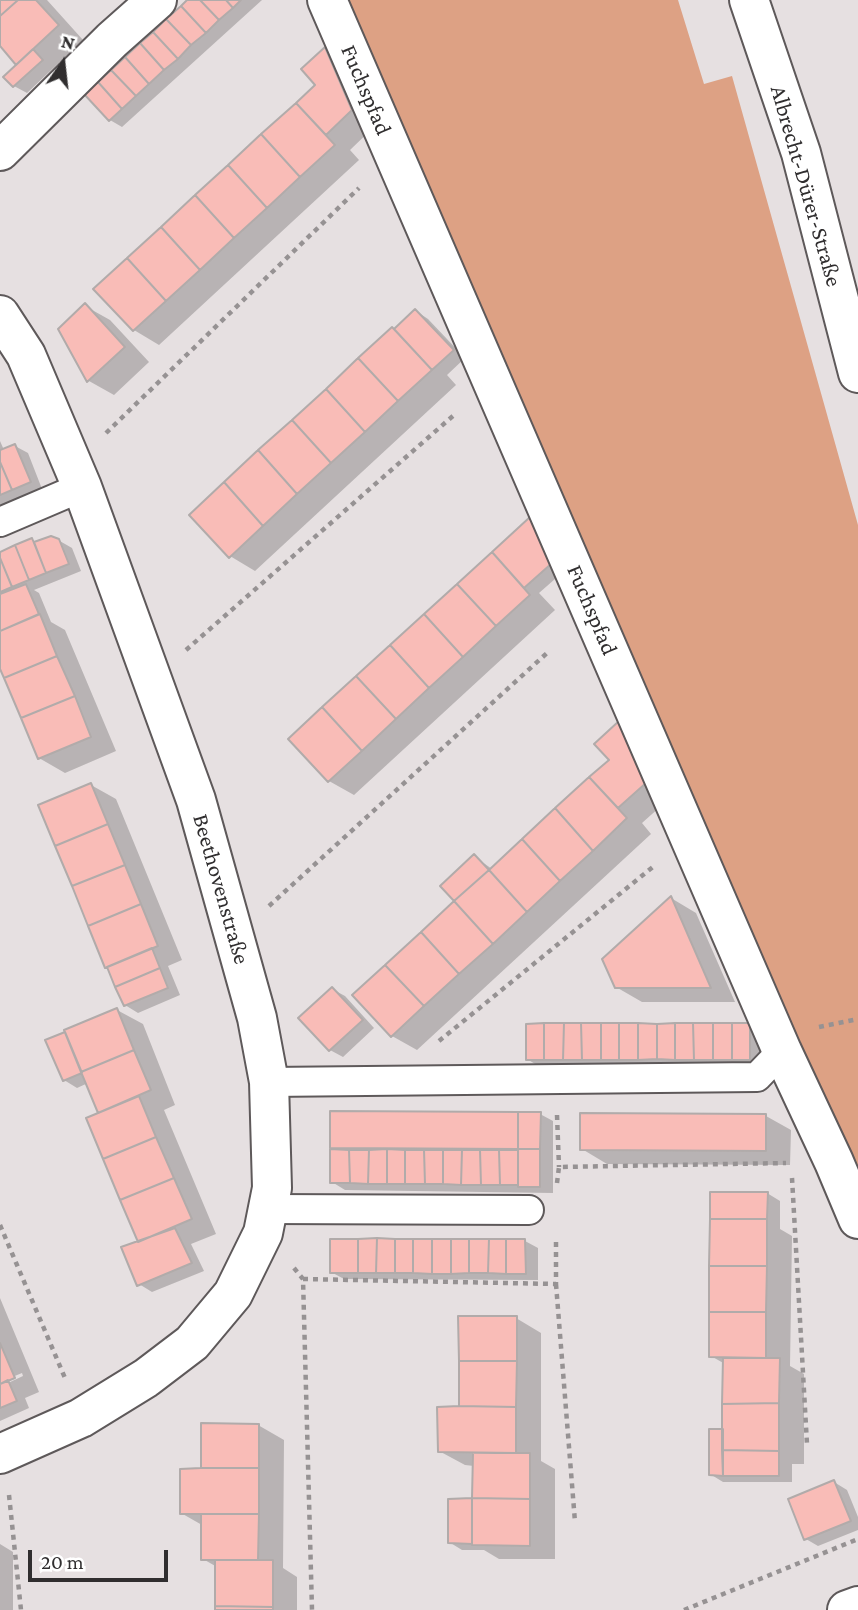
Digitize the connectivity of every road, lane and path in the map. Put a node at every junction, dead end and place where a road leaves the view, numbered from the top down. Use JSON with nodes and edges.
{"nodes":[{"id":1,"x":157,"y":0,"type":"edge"},
{"id":2,"x":327,"y":0,"type":"edge"},
{"id":3,"x":748,"y":0,"type":"edge"},
{"id":4,"x":0,"y":151,"type":"edge"},
{"id":5,"x":359,"y":188,"type":"dead end"},
{"id":6,"x":0,"y":315,"type":"edge"},
{"id":7,"x":858,"y":373,"type":"edge"},
{"id":8,"x":454,"y":415,"type":"dead end"},
{"id":9,"x":77,"y":476,"type":"junction"},
{"id":10,"x":0,"y":522,"type":"edge"},
{"id":11,"x":547,"y":653,"type":"dead end"},
{"id":12,"x":153,"y":678,"type":"junction"},
{"id":13,"x":660,"y":861,"type":"dead end"},
{"id":14,"x":235,"y":938,"type":"junction"},
{"id":15,"x":782,"y":1051,"type":"junction"},
{"id":16,"x":556,"y":1078,"type":"junction"},
{"id":17,"x":392,"y":1080,"type":"junction"},
{"id":18,"x":269,"y":1082,"type":"junction"},
{"id":19,"x":559,"y":1167,"type":"dead end"},
{"id":20,"x":792,"y":1177,"type":"dead end"},
{"id":21,"x":529,"y":1210,"type":"dead end"},
{"id":22,"x":858,"y":1219,"type":"edge"},
{"id":23,"x":266,"y":1221,"type":"junction"},
{"id":24,"x":0,"y":1225,"type":"edge"},
{"id":25,"x":556,"y":1284,"type":"dead end"},
{"id":26,"x":81,"y":1418,"type":"junction"},
{"id":27,"x":807,"y":1444,"type":"dead end"},
{"id":28,"x":2,"y":1453,"type":"edge"},
{"id":29,"x":575,"y":1522,"type":"dead end"},
{"id":30,"x":858,"y":1539,"type":"edge"},
{"id":31,"x":858,"y":1606,"type":"edge"},
{"id":32,"x":21,"y":1610,"type":"edge"},
{"id":33,"x":312,"y":1610,"type":"edge"},
{"id":34,"x":684,"y":1610,"type":"edge"},
{"id":35,"x":847,"y":1610,"type":"edge"}],
"edges":[{"from":1,"to":4,"type":"street"},
{"from":2,"to":15,"type":"street","name":"Fuchspfad"},
{"from":3,"to":7,"type":"street","name":"Albrecht-Dürer-Straße"},
{"from":5,"to":9,"type":"path"},
{"from":6,"to":9,"type":"street","name":"Beethovenstraße"},
{"from":8,"to":12,"type":"path"},
{"from":9,"to":10,"type":"lane"},
{"from":9,"to":12,"type":"street","name":"Beethovenstraße"},
{"from":11,"to":14,"type":"path"},
{"from":12,"to":14,"type":"street","name":"Beethovenstraße"},
{"from":13,"to":17,"type":"path"},
{"from":14,"to":18,"type":"street","name":"Beethovenstraße"},
{"from":15,"to":16,"type":"lane"},
{"from":15,"to":22,"type":"street","name":"Fuchspfad"},
{"from":16,"to":17,"type":"lane"},
{"from":16,"to":19,"type":"path"},
{"from":17,"to":18,"type":"lane"},
{"from":18,"to":23,"type":"street","name":"Beethovenstraße"},
{"from":20,"to":27,"type":"path"},
{"from":21,"to":23,"type":"lane"},
{"from":23,"to":26,"type":"street","name":"Beethovenstraße"},
{"from":23,"to":33,"type":"path"},
{"from":24,"to":26,"type":"path"},
{"from":25,"to":29,"type":"path"},
{"from":26,"to":28,"type":"street","name":"Beethovenstraße"},
{"from":28,"to":32,"type":"path"},
{"from":30,"to":34,"type":"path"},
{"from":31,"to":35,"type":"street"}]}
